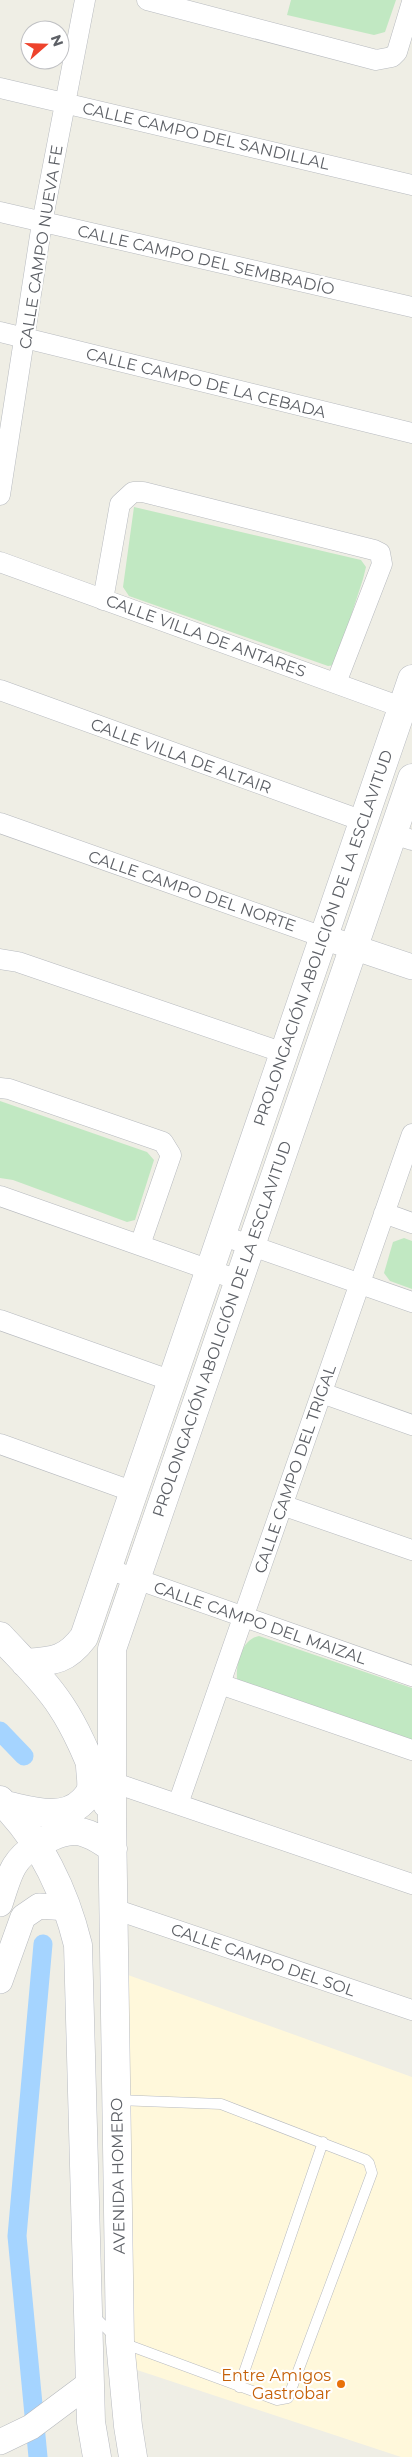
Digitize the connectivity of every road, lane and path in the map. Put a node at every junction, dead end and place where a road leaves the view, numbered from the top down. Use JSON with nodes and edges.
{"nodes":[{"id":1,"x":86,"y":0,"type":"edge"},
{"id":2,"x":147,"y":0,"type":"edge"},
{"id":3,"x":412,"y":2,"type":"edge"},
{"id":4,"x":215,"y":8,"type":"edge"},
{"id":5,"x":0,"y":88,"type":"edge"},
{"id":6,"x":66,"y":104,"type":"junction"},
{"id":7,"x":412,"y":184,"type":"edge"},
{"id":8,"x":0,"y":212,"type":"edge"},
{"id":9,"x":42,"y":222,"type":"junction"},
{"id":10,"x":412,"y":307,"type":"edge"},
{"id":11,"x":0,"y":332,"type":"edge"},
{"id":12,"x":26,"y":338,"type":"junction"},
{"id":13,"x":412,"y":433,"type":"edge"},
{"id":14,"x":0,"y":495,"type":"edge"},
{"id":15,"x":0,"y":562,"type":"edge"},
{"id":16,"x":103,"y":600,"type":"junction"},
{"id":17,"x":412,"y":679,"type":"edge"},
{"id":18,"x":336,"y":682,"type":"junction"},
{"id":19,"x":0,"y":690,"type":"edge"},
{"id":20,"x":407,"y":709,"type":"edge"},
{"id":21,"x":412,"y":778,"type":"edge"},
{"id":22,"x":363,"y":821,"type":"junction"},
{"id":23,"x":0,"y":824,"type":"edge"},
{"id":24,"x":402,"y":837,"type":"edge"},
{"id":25,"x":323,"y":937,"type":"junction"},
{"id":26,"x":354,"y":947,"type":"junction"},
{"id":27,"x":0,"y":959,"type":"edge"},
{"id":28,"x":412,"y":968,"type":"edge"},
{"id":29,"x":284,"y":1053,"type":"junction"},
{"id":30,"x":0,"y":1088,"type":"edge"},
{"id":31,"x":412,"y":1134,"type":"edge"},
{"id":32,"x":0,"y":1196,"type":"edge"},
{"id":33,"x":384,"y":1213,"type":"junction"},
{"id":34,"x":412,"y":1224,"type":"edge"},
{"id":35,"x":222,"y":1236,"type":"junction"},
{"id":36,"x":140,"y":1245,"type":"junction"},
{"id":37,"x":250,"y":1246,"type":"junction"},
{"id":38,"x":210,"y":1270,"type":"junction"},
{"id":39,"x":238,"y":1280,"type":"junction"},
{"id":40,"x":360,"y":1284,"type":"junction"},
{"id":41,"x":412,"y":1302,"type":"edge"},
{"id":42,"x":0,"y":1320,"type":"edge"},
{"id":43,"x":172,"y":1381,"type":"junction"},
{"id":44,"x":322,"y":1392,"type":"junction"},
{"id":45,"x":412,"y":1425,"type":"edge"},
{"id":46,"x":0,"y":1444,"type":"edge"},
{"id":47,"x":134,"y":1492,"type":"junction"},
{"id":48,"x":282,"y":1505,"type":"junction"},
{"id":49,"x":412,"y":1550,"type":"edge"},
{"id":50,"x":108,"y":1569,"type":"junction"},
{"id":51,"x":135,"y":1579,"type":"junction"},
{"id":52,"x":243,"y":1617,"type":"junction"},
{"id":53,"x":0,"y":1636,"type":"edge"},
{"id":54,"x":25,"y":1663,"type":"junction"},
{"id":55,"x":412,"y":1676,"type":"edge"},
{"id":56,"x":220,"y":1684,"type":"junction"},
{"id":57,"x":412,"y":1750,"type":"edge"},
{"id":58,"x":90,"y":1762,"type":"junction"},
{"id":59,"x":112,"y":1782,"type":"junction"},
{"id":60,"x":3,"y":1802,"type":"edge"},
{"id":61,"x":178,"y":1804,"type":"junction"},
{"id":62,"x":112,"y":1817,"type":"junction"},
{"id":63,"x":37,"y":1844,"type":"junction"},
{"id":64,"x":113,"y":1849,"type":"junction"},
{"id":65,"x":412,"y":1884,"type":"edge"},
{"id":66,"x":114,"y":1901,"type":"junction"},
{"id":67,"x":0,"y":1904,"type":"edge"},
{"id":68,"x":67,"y":1908,"type":"junction"},
{"id":69,"x":0,"y":1981,"type":"edge"},
{"id":70,"x":412,"y":2010,"type":"edge"},
{"id":71,"x":116,"y":2100,"type":"junction"},
{"id":72,"x":323,"y":2142,"type":"junction"},
{"id":73,"x":87,"y":2299,"type":"junction"},
{"id":74,"x":120,"y":2342,"type":"junction"},
{"id":75,"x":90,"y":2384,"type":"junction"},
{"id":76,"x":239,"y":2387,"type":"junction"},
{"id":77,"x":0,"y":2442,"type":"edge"},
{"id":78,"x":97,"y":2457,"type":"edge"},
{"id":79,"x":133,"y":2457,"type":"edge"}],
"edges":[{"from":1,"to":6,"type":"street","name":"CALLE CAMPO NUEVA FE"},
{"from":2,"to":4,"type":"street"},
{"from":3,"to":4,"type":"street"},
{"from":5,"to":6,"type":"street","name":"CALLE CAMPO DEL SANDILLAL"},
{"from":6,"to":7,"type":"street","name":"CALLE CAMPO DEL SANDILLAL"},
{"from":6,"to":9,"type":"street","name":"CALLE CAMPO NUEVA FE"},
{"from":8,"to":9,"type":"street","name":"CALLE CAMPO DEL SEMBRADÍO"},
{"from":9,"to":10,"type":"street","name":"CALLE CAMPO DEL SEMBRADÍO"},
{"from":9,"to":12,"type":"street","name":"CALLE CAMPO NUEVA FE"},
{"from":11,"to":12,"type":"street","name":"CALLE CAMPO DE LA CEBADA"},
{"from":12,"to":13,"type":"street","name":"CALLE CAMPO DE LA CEBADA"},
{"from":12,"to":14,"type":"street","name":"CALLE CAMPO NUEVA FE"},
{"from":15,"to":16,"type":"street","name":"CALLE VILLA DE ANTARES"},
{"from":16,"to":18,"type":"street","name":"CALLE VILLA DE ANTARES"},
{"from":16,"to":18,"type":"street"},
{"from":17,"to":20,"type":"main road","name":"PROLONGACIÓN ABOLICIÓN DE LA ESCLAVITUD"},
{"from":18,"to":20,"type":"street","name":"CALLE VILLA DE ANTARES"},
{"from":19,"to":22,"type":"street","name":"CALLE VILLA DE ALTAIR"},
{"from":20,"to":22,"type":"main road","name":"PROLONGACIÓN ABOLICIÓN DE LA ESCLAVITUD"},
{"from":21,"to":24,"type":"main road","name":"PROLONGACIÓN ABOLICIÓN DE LA ESCLAVITUD"},
{"from":22,"to":25,"type":"main road","name":"PROLONGACIÓN ABOLICIÓN DE LA ESCLAVITUD"},
{"from":23,"to":25,"type":"street","name":"CALLE CAMPO DEL NORTE"},
{"from":24,"to":26,"type":"main road","name":"PROLONGACIÓN ABOLICIÓN DE LA ESCLAVITUD"},
{"from":25,"to":26,"type":"street","name":"CALLE CAMPO DEL NORTE"},
{"from":25,"to":29,"type":"main road","name":"PROLONGACIÓN ABOLICIÓN DE LA ESCLAVITUD"},
{"from":26,"to":28,"type":"street","name":"CALLE CAMPO DEL NORTE"},
{"from":26,"to":37,"type":"main road","name":"PROLONGACIÓN ABOLICIÓN DE LA ESCLAVITUD"},
{"from":27,"to":29,"type":"street"},
{"from":29,"to":35,"type":"main road","name":"PROLONGACIÓN ABOLICIÓN DE LA ESCLAVITUD"},
{"from":30,"to":36,"type":"street"},
{"from":31,"to":33,"type":"street","name":"CALLE CAMPO DEL TRIGAL"},
{"from":32,"to":36,"type":"street"},
{"from":33,"to":34,"type":"street"},
{"from":33,"to":40,"type":"street","name":"CALLE CAMPO DEL TRIGAL"},
{"from":35,"to":37,"type":"street"},
{"from":35,"to":38,"type":"main road","name":"PROLONGACIÓN ABOLICIÓN DE LA ESCLAVITUD"},
{"from":36,"to":38,"type":"street"},
{"from":37,"to":39,"type":"main road","name":"PROLONGACIÓN ABOLICIÓN DE LA ESCLAVITUD"},
{"from":37,"to":40,"type":"street"},
{"from":38,"to":39,"type":"street"},
{"from":38,"to":43,"type":"main road","name":"PROLONGACIÓN ABOLICIÓN DE LA ESCLAVITUD"},
{"from":39,"to":51,"type":"main road","name":"PROLONGACIÓN ABOLICIÓN DE LA ESCLAVITUD"},
{"from":40,"to":41,"type":"street"},
{"from":40,"to":44,"type":"street","name":"CALLE CAMPO DEL TRIGAL"},
{"from":42,"to":43,"type":"street"},
{"from":43,"to":47,"type":"main road","name":"PROLONGACIÓN ABOLICIÓN DE LA ESCLAVITUD"},
{"from":44,"to":45,"type":"street"},
{"from":44,"to":48,"type":"street","name":"CALLE CAMPO DEL TRIGAL"},
{"from":46,"to":47,"type":"street"},
{"from":47,"to":50,"type":"main road","name":"PROLONGACIÓN ABOLICIÓN DE LA ESCLAVITUD"},
{"from":48,"to":49,"type":"street"},
{"from":48,"to":52,"type":"street","name":"CALLE CAMPO DEL TRIGAL"},
{"from":50,"to":51,"type":"street","name":"CALLE CAMPO DEL MAIZAL"},
{"from":50,"to":54,"type":"main road","name":"PROLONGACIÓN ABOLICIÓN DE LA ESCLAVITUD"},
{"from":51,"to":52,"type":"street","name":"CALLE CAMPO DEL MAIZAL"},
{"from":51,"to":59,"type":"main road","name":"PROLONGACIÓN ABOLICIÓN DE LA ESCLAVITUD"},
{"from":52,"to":55,"type":"street","name":"CALLE CAMPO DEL MAIZAL"},
{"from":52,"to":56,"type":"street","name":"CALLE CAMPO DEL TRIGAL"},
{"from":53,"to":54,"type":"main road"},
{"from":54,"to":58,"type":"main road"},
{"from":56,"to":57,"type":"street"},
{"from":56,"to":61,"type":"street","name":"CALLE CAMPO DEL TRIGAL"},
{"from":58,"to":60,"type":"main road"},
{"from":58,"to":62,"type":"main road"},
{"from":59,"to":61,"type":"street"},
{"from":59,"to":62,"type":"main road","name":"PROLONGACIÓN ABOLICIÓN DE LA ESCLAVITUD"},
{"from":60,"to":63,"type":"main road"},
{"from":61,"to":65,"type":"street"},
{"from":62,"to":64,"type":"main road","name":"PROLONGACIÓN ABOLICIÓN DE LA ESCLAVITUD"},
{"from":63,"to":64,"type":"main road"},
{"from":63,"to":67,"type":"street"},
{"from":63,"to":68,"type":"main road"},
{"from":64,"to":66,"type":"main road","name":"PROLONGACIÓN ABOLICIÓN DE LA ESCLAVITUD"},
{"from":66,"to":70,"type":"street","name":"CALLE CAMPO DEL SOL"},
{"from":66,"to":71,"type":"main road","name":"AVENIDA HOMERO"},
{"from":68,"to":69,"type":"street"},
{"from":68,"to":73,"type":"main road","name":"AVENIDA HOMERO"},
{"from":71,"to":72,"type":"lane"},
{"from":71,"to":74,"type":"main road","name":"AVENIDA HOMERO"},
{"from":72,"to":76,"type":"lane"},
{"from":72,"to":76,"type":"lane"},
{"from":73,"to":74,"type":"lane"},
{"from":73,"to":75,"type":"main road","name":"AVENIDA HOMERO"},
{"from":74,"to":76,"type":"lane"},
{"from":74,"to":79,"type":"main road","name":"AVENIDA HOMERO"},
{"from":75,"to":77,"type":"street"},
{"from":75,"to":78,"type":"main road","name":"AVENIDA HOMERO"}]}
